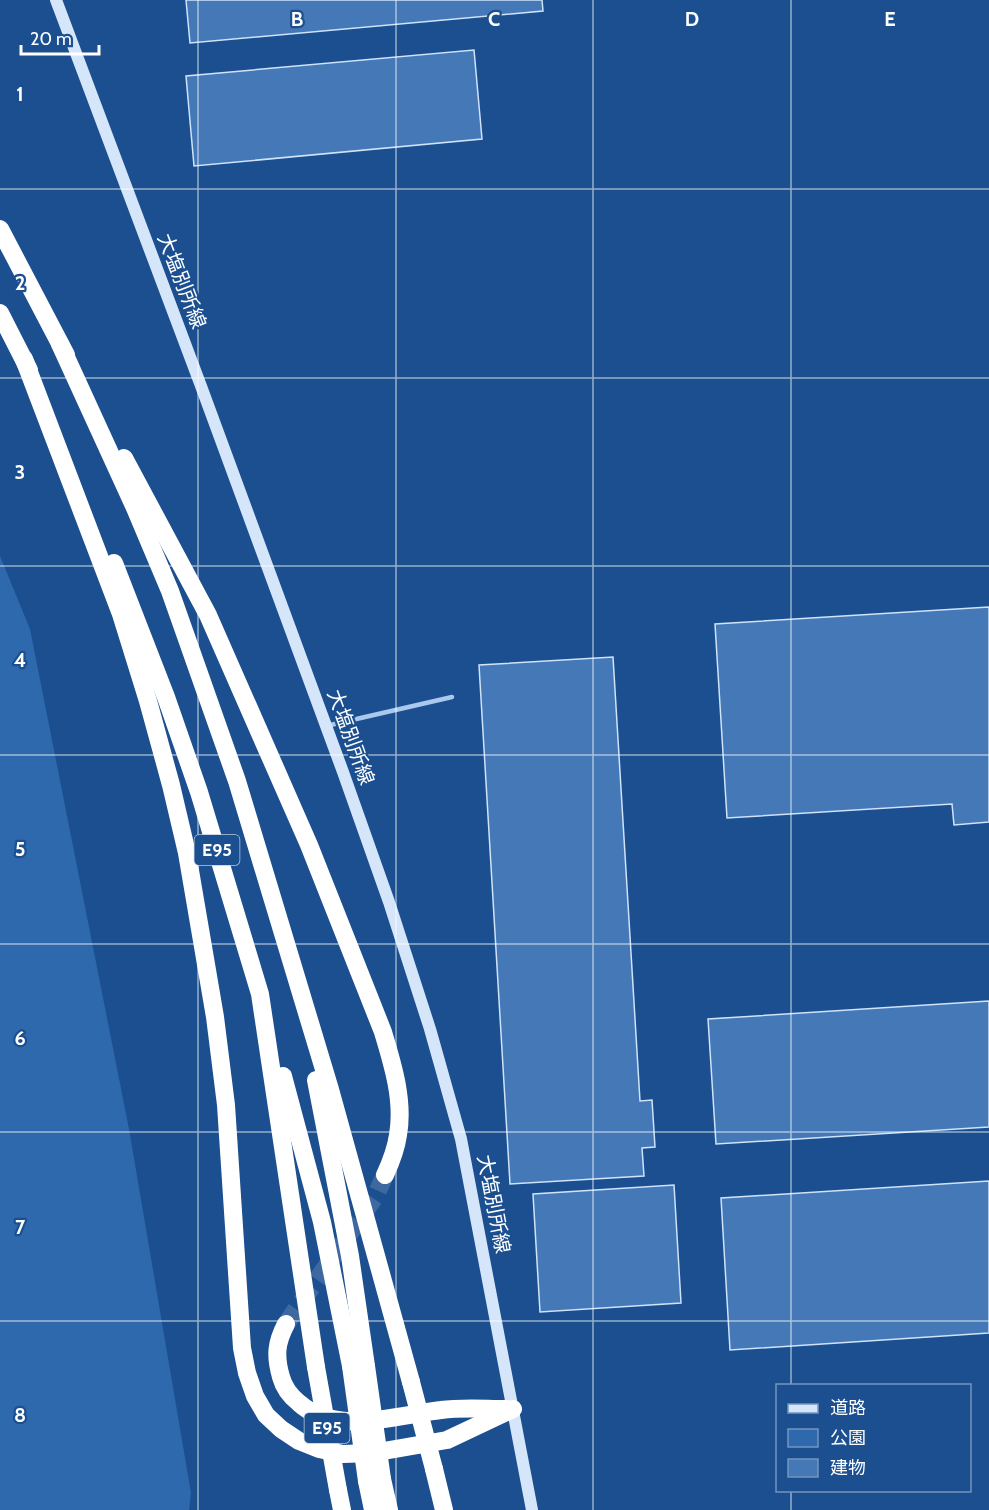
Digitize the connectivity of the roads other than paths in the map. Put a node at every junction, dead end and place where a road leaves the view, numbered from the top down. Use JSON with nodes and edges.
{"nodes":[{"id":1,"x":56,"y":0,"type":"edge"},
{"id":2,"x":0,"y":229,"type":"edge"},
{"id":3,"x":0,"y":313,"type":"edge"},
{"id":4,"x":60,"y":344,"type":"junction"},
{"id":5,"x":24,"y":359,"type":"junction"},
{"id":6,"x":452,"y":697,"type":"dead end"},
{"id":7,"x":326,"y":726,"type":"junction"},
{"id":8,"x":297,"y":981,"type":"junction"},
{"id":9,"x":260,"y":994,"type":"junction"},
{"id":10,"x":385,"y":1175,"type":"tunnel mouth"},
{"id":11,"x":286,"y":1324,"type":"tunnel mouth"},
{"id":12,"x":358,"y":1366,"type":"junction"},
{"id":13,"x":513,"y":1409,"type":"junction"},
{"id":14,"x":375,"y":1480,"type":"junction"},
{"id":15,"x":342,"y":1510,"type":"edge"},
{"id":16,"x":373,"y":1510,"type":"edge"},
{"id":17,"x":389,"y":1510,"type":"edge"},
{"id":18,"x":444,"y":1510,"type":"edge"},
{"id":19,"x":532,"y":1510,"type":"edge"}],
"edges":[{"from":1,"to":7,"type":"main road","name":"大塩別所線"},
{"from":2,"to":4,"type":"highway","number":"E95"},
{"from":3,"to":5,"type":"highway","number":"E95"},
{"from":4,"to":8,"type":"highway","number":"E95"},
{"from":4,"to":10,"type":"highway"},
{"from":5,"to":9,"type":"highway","number":"E95"},
{"from":5,"to":13,"type":"highway"},
{"from":6,"to":7,"type":"lane"},
{"from":7,"to":13,"type":"main road","name":"大塩別所線"},
{"from":8,"to":12,"type":"highway","number":"E95"},
{"from":8,"to":18,"type":"highway","number":"E95","bridge":true},
{"from":9,"to":12,"type":"highway","number":"E95"},
{"from":9,"to":15,"type":"highway","number":"E95","bridge":true},
{"from":11,"to":13,"type":"highway"},
{"from":12,"to":14,"type":"highway","number":"E95","bridge":true},
{"from":13,"to":19,"type":"main road","name":"大塩別所線"},
{"from":14,"to":16,"type":"highway","number":"E95"},
{"from":14,"to":17,"type":"highway","number":"E95"}]}
